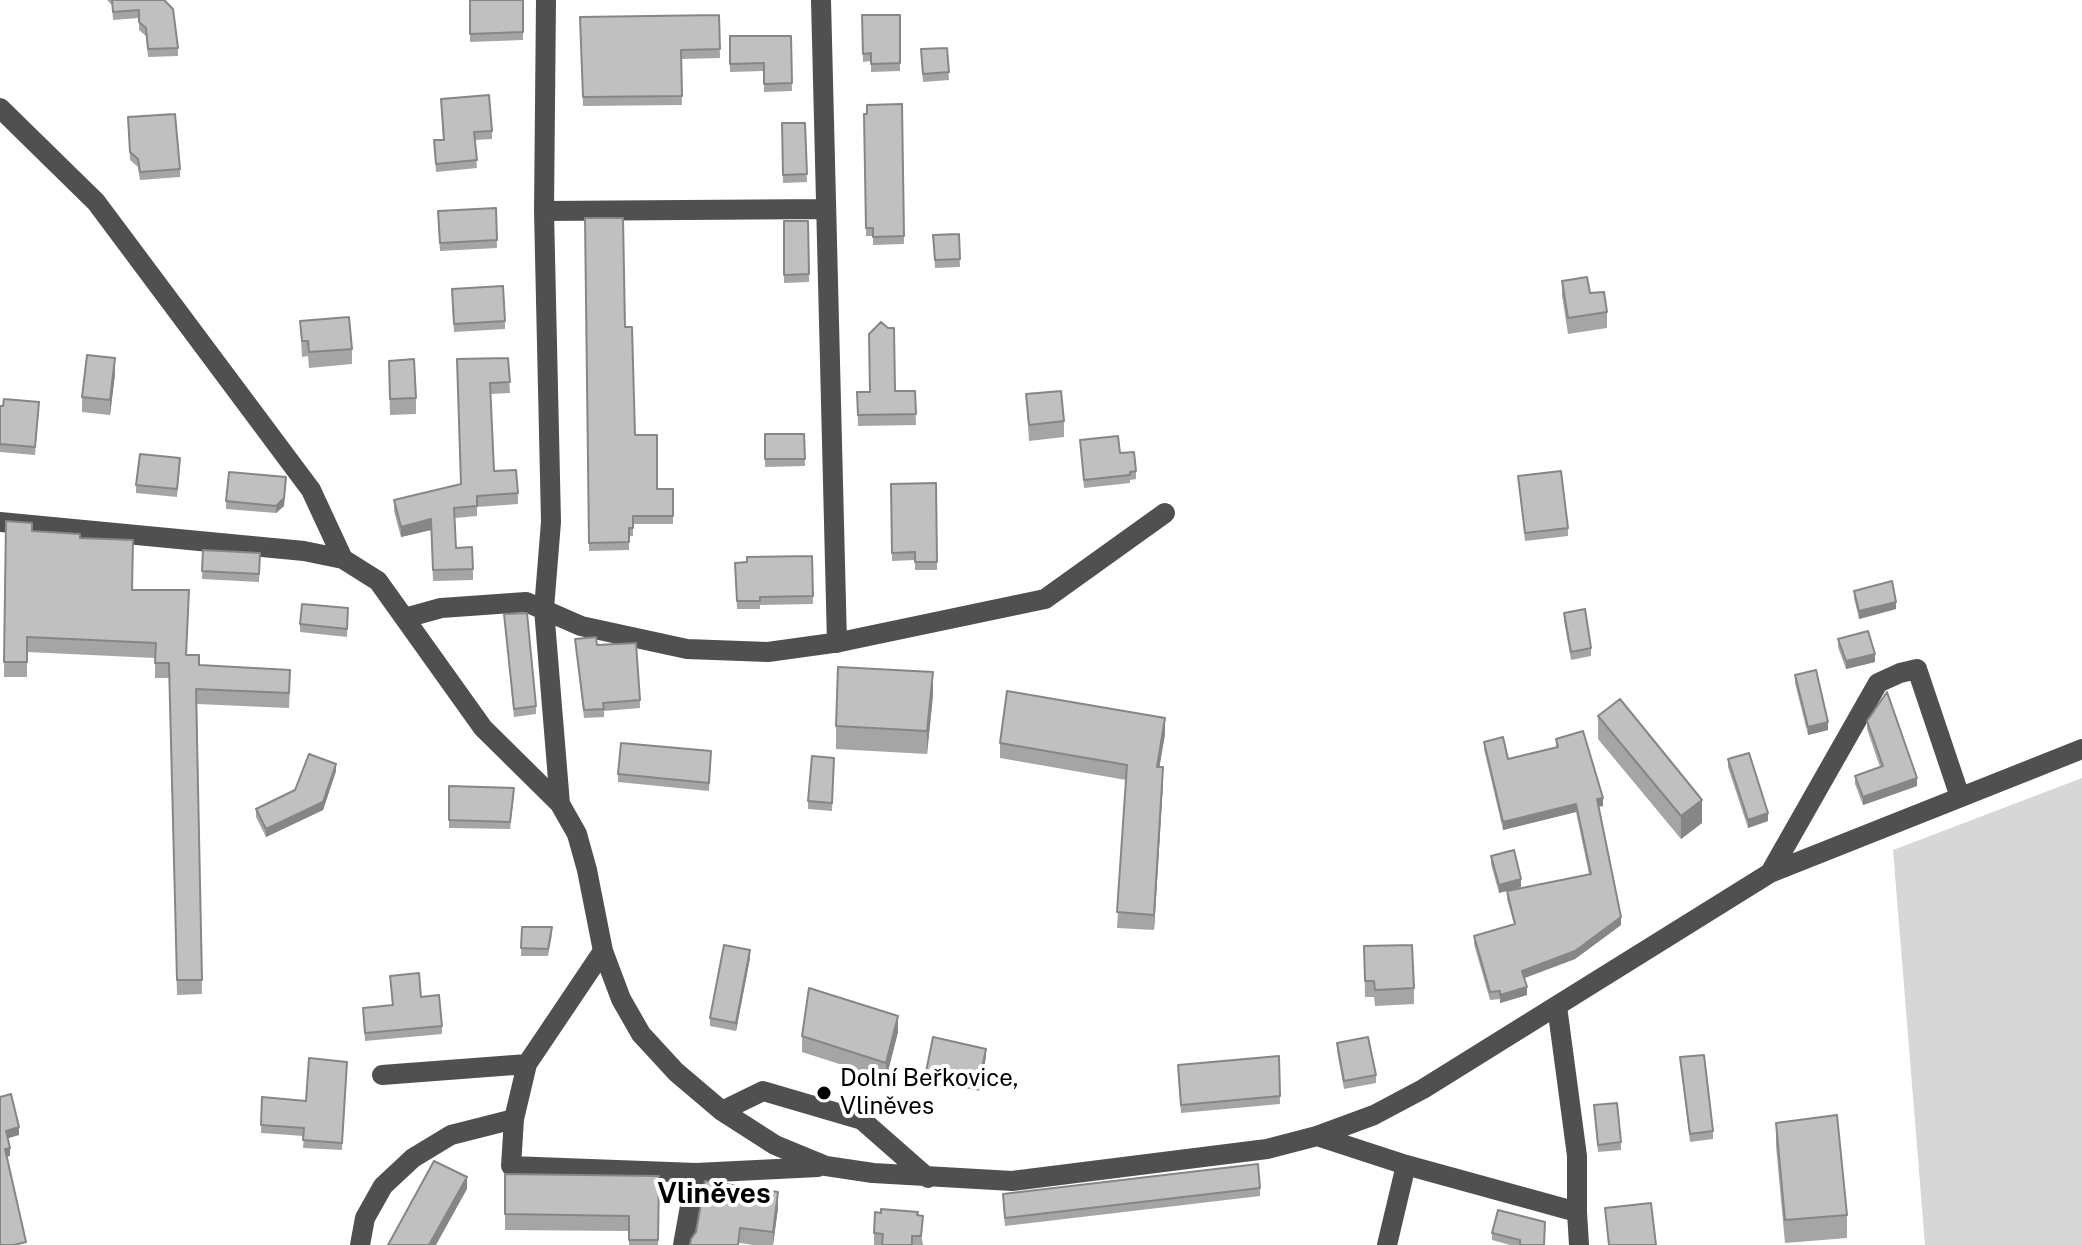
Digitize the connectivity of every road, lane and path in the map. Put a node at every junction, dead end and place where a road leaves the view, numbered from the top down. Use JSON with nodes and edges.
{"nodes":[{"id":1,"x":546,"y":0,"type":"edge"},
{"id":2,"x":821,"y":0,"type":"edge"},
{"id":3,"x":0,"y":108,"type":"edge"},
{"id":4,"x":826,"y":209,"type":"junction"},
{"id":5,"x":544,"y":211,"type":"junction"},
{"id":6,"x":1165,"y":513,"type":"dead end"},
{"id":7,"x":0,"y":522,"type":"edge"},
{"id":8,"x":343,"y":559,"type":"junction"},
{"id":9,"x":544,"y":609,"type":"junction"},
{"id":10,"x":405,"y":618,"type":"junction"},
{"id":11,"x":837,"y":643,"type":"junction"},
{"id":12,"x":2082,"y":749,"type":"edge"},
{"id":13,"x":1960,"y":797,"type":"junction"},
{"id":14,"x":560,"y":804,"type":"junction"},
{"id":15,"x":1770,"y":873,"type":"junction"},
{"id":16,"x":603,"y":951,"type":"junction"},
{"id":17,"x":1557,"y":1006,"type":"junction"},
{"id":18,"x":527,"y":1064,"type":"junction"},
{"id":19,"x":382,"y":1075,"type":"dead end"},
{"id":20,"x":722,"y":1111,"type":"junction"},
{"id":21,"x":514,"y":1119,"type":"junction"},
{"id":22,"x":1317,"y":1136,"type":"junction"},
{"id":23,"x":1406,"y":1165,"type":"junction"},
{"id":24,"x":826,"y":1166,"type":"junction"},
{"id":25,"x":696,"y":1173,"type":"junction"},
{"id":26,"x":928,"y":1178,"type":"junction"},
{"id":27,"x":1577,"y":1212,"type":"junction"},
{"id":28,"x":360,"y":1245,"type":"edge"},
{"id":29,"x":683,"y":1245,"type":"edge"},
{"id":30,"x":1387,"y":1245,"type":"edge"},
{"id":31,"x":1579,"y":1245,"type":"edge"}],
"edges":[{"from":1,"to":5,"type":"street"},
{"from":2,"to":4,"type":"street"},
{"from":3,"to":8,"type":"street"},
{"from":4,"to":5,"type":"street"},
{"from":4,"to":11,"type":"street"},
{"from":5,"to":9,"type":"street"},
{"from":6,"to":11,"type":"street"},
{"from":7,"to":8,"type":"street"},
{"from":8,"to":10,"type":"street"},
{"from":9,"to":10,"type":"street"},
{"from":9,"to":11,"type":"street"},
{"from":9,"to":14,"type":"street"},
{"from":10,"to":14,"type":"street"},
{"from":12,"to":13,"type":"street"},
{"from":13,"to":15,"type":"street"},
{"from":13,"to":15,"type":"street"},
{"from":14,"to":16,"type":"street"},
{"from":15,"to":17,"type":"street"},
{"from":16,"to":18,"type":"street"},
{"from":16,"to":20,"type":"street"},
{"from":17,"to":22,"type":"street"},
{"from":17,"to":27,"type":"street"},
{"from":18,"to":19,"type":"street"},
{"from":18,"to":21,"type":"street"},
{"from":20,"to":24,"type":"street"},
{"from":20,"to":26,"type":"street"},
{"from":21,"to":25,"type":"street"},
{"from":21,"to":28,"type":"street"},
{"from":22,"to":23,"type":"street"},
{"from":22,"to":26,"type":"street"},
{"from":23,"to":27,"type":"street"},
{"from":23,"to":30,"type":"street"},
{"from":24,"to":25,"type":"street"},
{"from":24,"to":26,"type":"street"},
{"from":25,"to":29,"type":"street"},
{"from":27,"to":31,"type":"street"}]}
